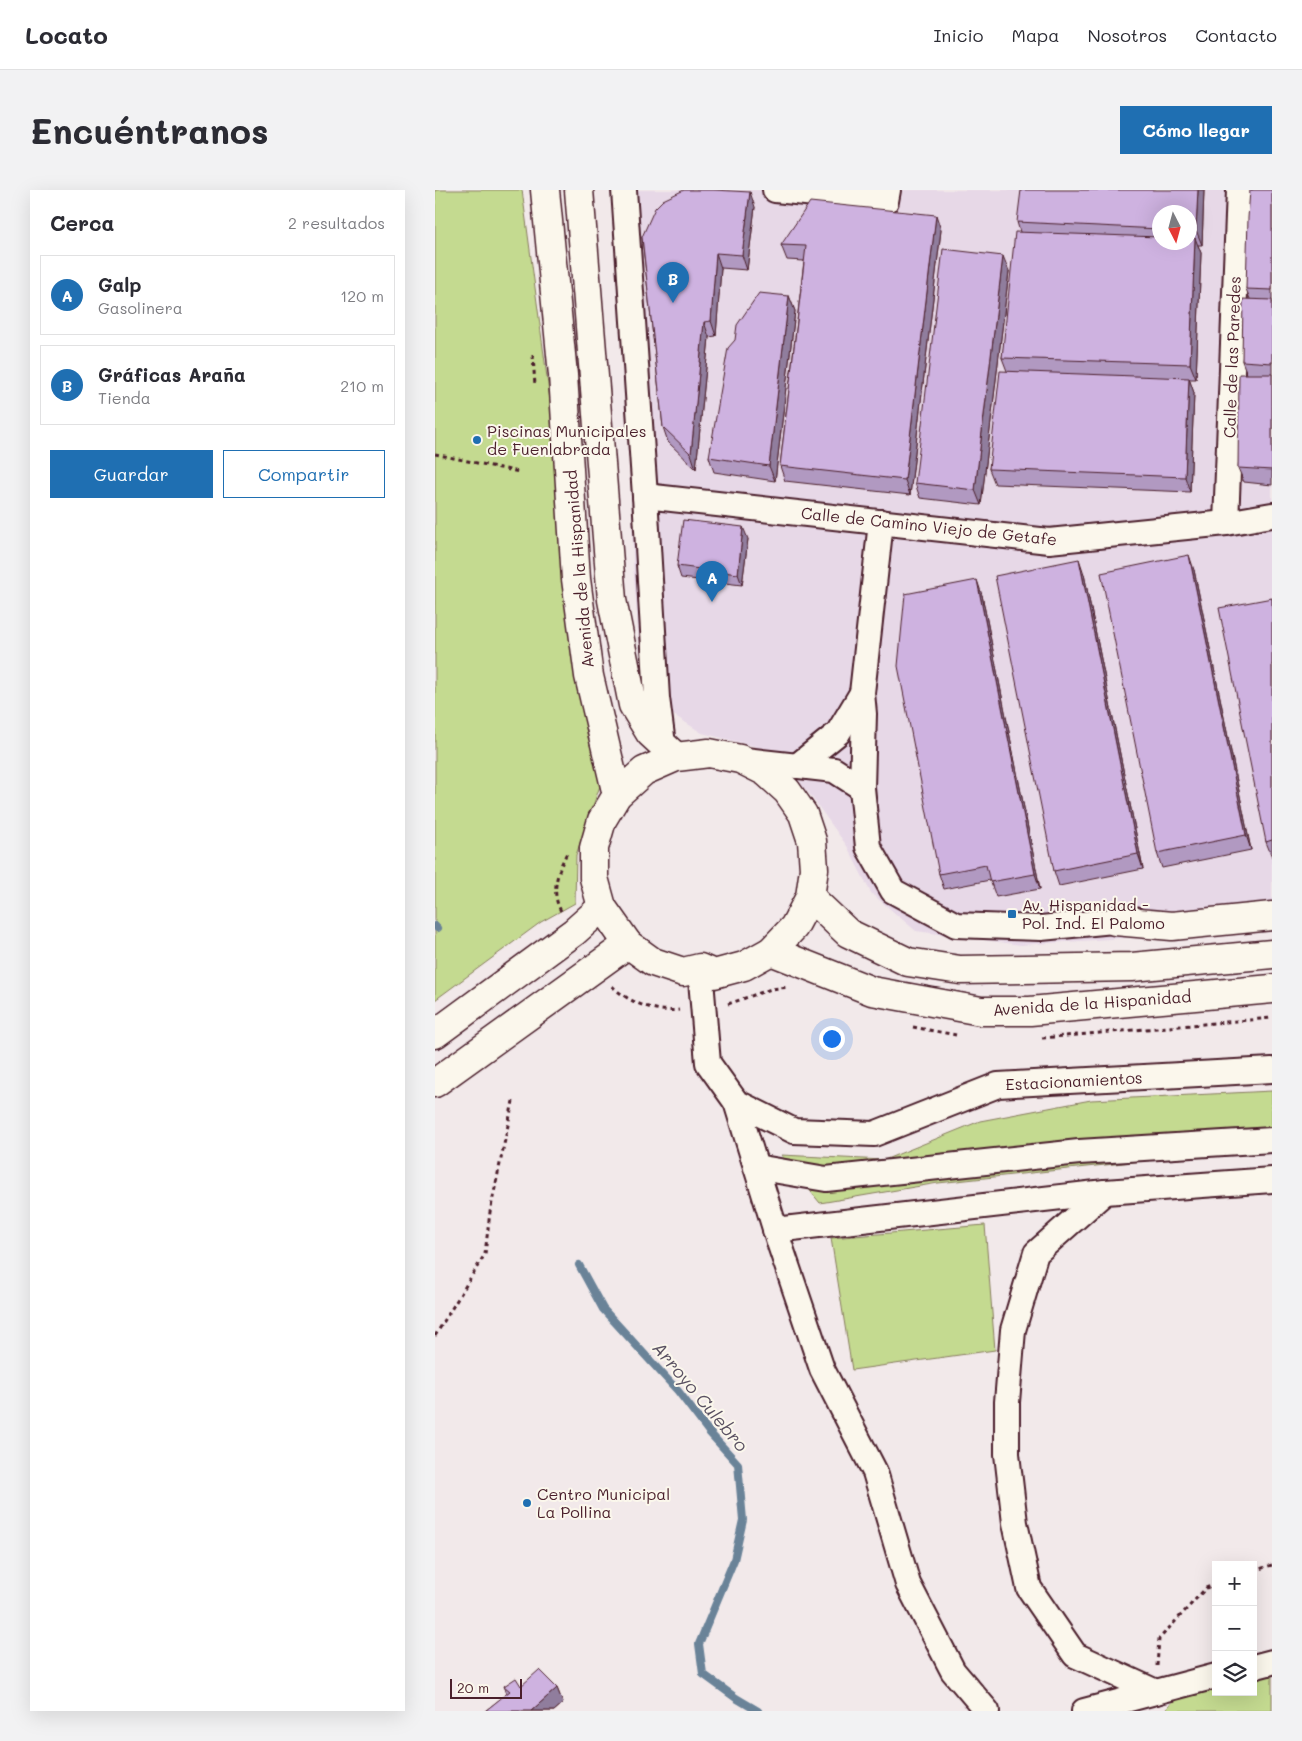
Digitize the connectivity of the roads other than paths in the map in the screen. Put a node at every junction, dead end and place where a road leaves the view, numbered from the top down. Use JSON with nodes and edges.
{"nodes":[{"id":1,"x":545,"y":190,"type":"edge"},
{"id":2,"x":579,"y":190,"type":"edge"},
{"id":3,"x":623,"y":190,"type":"edge"},
{"id":4,"x":775,"y":190,"type":"edge"},
{"id":5,"x":888,"y":190,"type":"edge"},
{"id":6,"x":1239,"y":190,"type":"edge"},
{"id":7,"x":645,"y":496,"type":"junction"},
{"id":8,"x":1272,"y":515,"type":"edge"},
{"id":9,"x":881,"y":522,"type":"junction"},
{"id":10,"x":1226,"y":523,"type":"junction"},
{"id":11,"x":862,"y":693,"type":"junction"},
{"id":12,"x":670,"y":751,"type":"junction"},
{"id":13,"x":740,"y":760,"type":"junction"},
{"id":14,"x":797,"y":766,"type":"junction"},
{"id":15,"x":862,"y":788,"type":"junction"},
{"id":16,"x":617,"y":795,"type":"junction"},
{"id":17,"x":809,"y":897,"type":"junction"},
{"id":18,"x":1272,"y":904,"type":"edge"},
{"id":19,"x":602,"y":907,"type":"junction"},
{"id":20,"x":1272,"y":916,"type":"edge"},
{"id":21,"x":1115,"y":921,"type":"junction"},
{"id":22,"x":628,"y":944,"type":"junction"},
{"id":23,"x":771,"y":952,"type":"junction"},
{"id":24,"x":1272,"y":954,"type":"edge"},
{"id":25,"x":700,"y":968,"type":"junction"},
{"id":26,"x":1272,"y":989,"type":"edge"},
{"id":27,"x":435,"y":1034,"type":"edge"},
{"id":28,"x":1272,"y":1070,"type":"edge"},
{"id":29,"x":435,"y":1083,"type":"edge"},
{"id":30,"x":735,"y":1102,"type":"junction"},
{"id":31,"x":1272,"y":1140,"type":"edge"},
{"id":32,"x":756,"y":1167,"type":"junction"},
{"id":33,"x":1272,"y":1180,"type":"edge"},
{"id":34,"x":1105,"y":1192,"type":"junction"},
{"id":35,"x":775,"y":1230,"type":"junction"},
{"id":36,"x":1272,"y":1662,"type":"edge"},
{"id":37,"x":1257,"y":1666,"type":"edge"},
{"id":38,"x":1212,"y":1677,"type":"edge"},
{"id":39,"x":1156,"y":1692,"type":"junction"},
{"id":40,"x":987,"y":1711,"type":"edge"},
{"id":41,"x":1085,"y":1711,"type":"edge"}],
"edges":[{"from":1,"to":16,"type":"main road","name":"Avenida de la Hispanidad"},
{"from":2,"to":12,"type":"main road","name":"Avenida de la Hispanidad"},
{"from":3,"to":7,"type":"street"},
{"from":4,"to":5,"type":"street"},
{"from":6,"to":10,"type":"street","name":"Calle de las Paredes"},
{"from":7,"to":9,"type":"street","name":"Calle de Camino Viejo de Getafe"},
{"from":7,"to":12,"type":"street"},
{"from":8,"to":10,"type":"street","name":"Calle de Camino Viejo de Getafe"},
{"from":9,"to":10,"type":"street","name":"Calle de Camino Viejo de Getafe"},
{"from":9,"to":11,"type":"street"},
{"from":11,"to":14,"type":"street"},
{"from":11,"to":15,"type":"street"},
{"from":12,"to":13,"type":"main road"},
{"from":12,"to":16,"type":"main road"},
{"from":13,"to":14,"type":"street"},
{"from":13,"to":17,"type":"main road"},
{"from":14,"to":15,"type":"street"},
{"from":15,"to":21,"type":"street"},
{"from":16,"to":19,"type":"main road"},
{"from":17,"to":23,"type":"main road"},
{"from":17,"to":24,"type":"main road","name":"Avenida de la Hispanidad"},
{"from":18,"to":21,"type":"street"},
{"from":19,"to":22,"type":"main road"},
{"from":19,"to":27,"type":"main road"},
{"from":20,"to":21,"type":"main road"},
{"from":22,"to":25,"type":"main road"},
{"from":22,"to":29,"type":"main road"},
{"from":23,"to":25,"type":"main road"},
{"from":23,"to":26,"type":"main road","name":"Avenida de la Hispanidad"},
{"from":25,"to":30,"type":"street","name":"Estacionamientos"},
{"from":28,"to":30,"type":"street","name":"Estacionamientos"},
{"from":30,"to":32,"type":"street"},
{"from":31,"to":32,"type":"street"},
{"from":32,"to":35,"type":"street"},
{"from":33,"to":34,"type":"street"},
{"from":34,"to":35,"type":"street"},
{"from":34,"to":39,"type":"street"},
{"from":35,"to":40,"type":"street"},
{"from":36,"to":37,"type":"street"},
{"from":38,"to":39,"type":"street"},
{"from":39,"to":41,"type":"street"}]}
